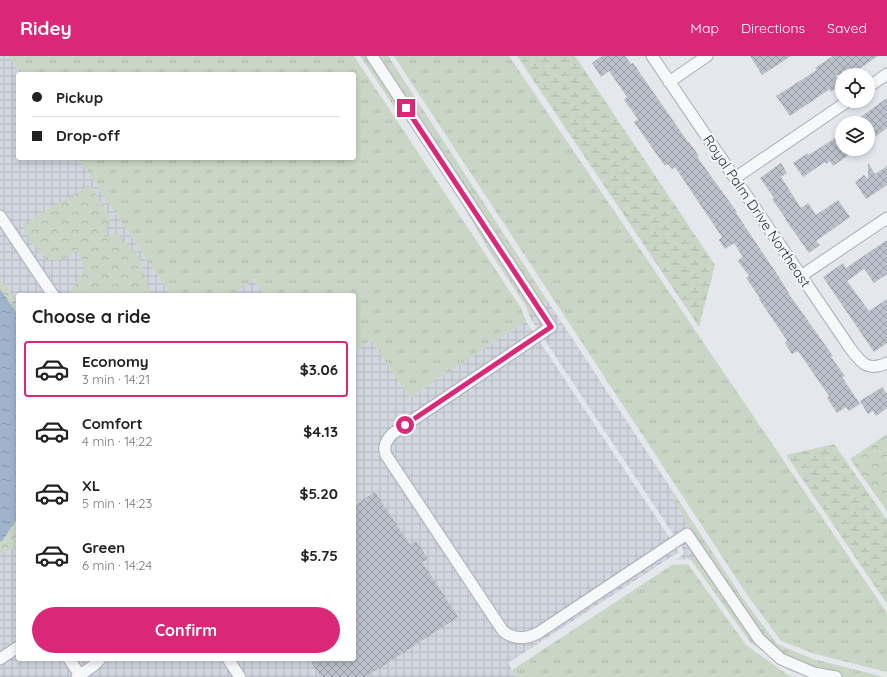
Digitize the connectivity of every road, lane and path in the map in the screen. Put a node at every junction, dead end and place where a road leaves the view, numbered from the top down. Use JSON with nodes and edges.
{"nodes":[{"id":1,"x":372,"y":56,"type":"edge"},
{"id":2,"x":652,"y":56,"type":"edge"},
{"id":3,"x":707,"y":56,"type":"edge"},
{"id":4,"x":887,"y":74,"type":"edge"},
{"id":5,"x":669,"y":82,"type":"junction"},
{"id":6,"x":875,"y":82,"type":"edge"},
{"id":7,"x":838,"y":108,"type":"edge"},
{"id":8,"x":735,"y":178,"type":"junction"},
{"id":9,"x":0,"y":216,"type":"edge"},
{"id":10,"x":887,"y":218,"type":"edge"},
{"id":11,"x":801,"y":276,"type":"junction"},
{"id":12,"x":52,"y":293,"type":"edge"},
{"id":13,"x":887,"y":362,"type":"edge"},
{"id":14,"x":16,"y":648,"type":"edge"},
{"id":15,"x":0,"y":659,"type":"edge"},
{"id":16,"x":70,"y":661,"type":"edge"},
{"id":17,"x":98,"y":661,"type":"edge"},
{"id":18,"x":229,"y":661,"type":"edge"},
{"id":19,"x":79,"y":676,"type":"edge"},
{"id":20,"x":240,"y":677,"type":"edge"},
{"id":21,"x":836,"y":677,"type":"edge"}],
"edges":[{"from":1,"to":21,"type":"street"},
{"from":2,"to":5,"type":"street","name":"Royal Palm Drive Northeast"},
{"from":3,"to":5,"type":"street"},
{"from":4,"to":6,"type":"street"},
{"from":5,"to":8,"type":"street","name":"Royal Palm Drive Northeast"},
{"from":7,"to":8,"type":"street"},
{"from":8,"to":11,"type":"street","name":"Royal Palm Drive Northeast"},
{"from":9,"to":12,"type":"street"},
{"from":10,"to":11,"type":"street"},
{"from":11,"to":13,"type":"street","name":"Royal Palm Drive Northeast"},
{"from":14,"to":15,"type":"street"},
{"from":16,"to":19,"type":"street"},
{"from":17,"to":19,"type":"street"},
{"from":18,"to":20,"type":"street"}]}
